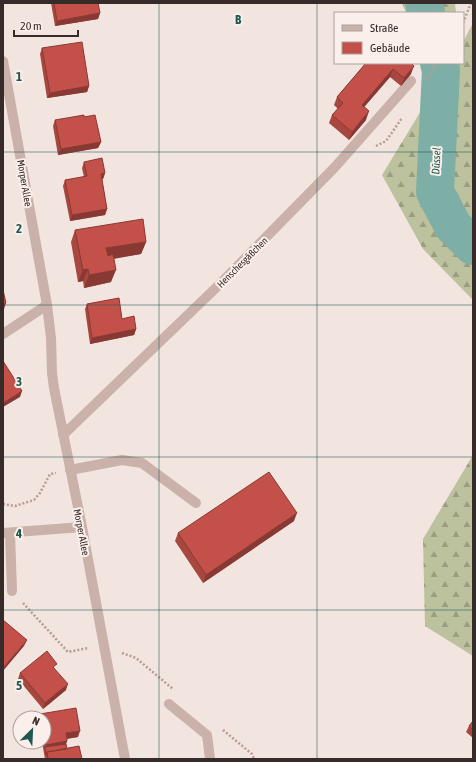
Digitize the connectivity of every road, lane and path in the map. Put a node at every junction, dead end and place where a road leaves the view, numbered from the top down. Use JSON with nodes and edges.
{"nodes":[{"id":1,"x":471,"y":3,"type":"edge"},
{"id":2,"x":464,"y":20,"type":"edge"},
{"id":3,"x":3,"y":61,"type":"edge"},
{"id":4,"x":411,"y":80,"type":"edge"},
{"id":5,"x":47,"y":305,"type":"junction"},
{"id":6,"x":3,"y":334,"type":"edge"},
{"id":7,"x":63,"y":435,"type":"junction"},
{"id":8,"x":70,"y":470,"type":"junction"},
{"id":9,"x":196,"y":503,"type":"dead end"},
{"id":10,"x":3,"y":504,"type":"edge"},
{"id":11,"x":82,"y":527,"type":"junction"},
{"id":12,"x":7,"y":533,"type":"edge"},
{"id":13,"x":12,"y":590,"type":"joint"},
{"id":14,"x":104,"y":646,"type":"junction"},
{"id":15,"x":179,"y":694,"type":"dead end"},
{"id":16,"x":169,"y":704,"type":"dead end"},
{"id":17,"x":221,"y":729,"type":"dead end"},
{"id":18,"x":125,"y":759,"type":"edge"},
{"id":19,"x":210,"y":759,"type":"edge"},
{"id":20,"x":254,"y":759,"type":"edge"}],
"edges":[{"from":1,"to":2,"type":"path"},
{"from":3,"to":5,"type":"street","name":"Morper Allee"},
{"from":4,"to":7,"type":"street","name":"Henschesgäßchen"},
{"from":5,"to":6,"type":"street"},
{"from":5,"to":7,"type":"street","name":"Morper Allee"},
{"from":7,"to":8,"type":"street","name":"Morper Allee"},
{"from":8,"to":9,"type":"street"},
{"from":8,"to":10,"type":"path"},
{"from":8,"to":11,"type":"street","name":"Morper Allee"},
{"from":11,"to":12,"type":"street"},
{"from":11,"to":14,"type":"street","name":"Morper Allee"},
{"from":12,"to":13,"type":"street"},
{"from":13,"to":14,"type":"path"},
{"from":14,"to":15,"type":"path"},
{"from":14,"to":18,"type":"street","name":"Morper Allee"},
{"from":16,"to":19,"type":"street"},
{"from":17,"to":20,"type":"path"}]}
